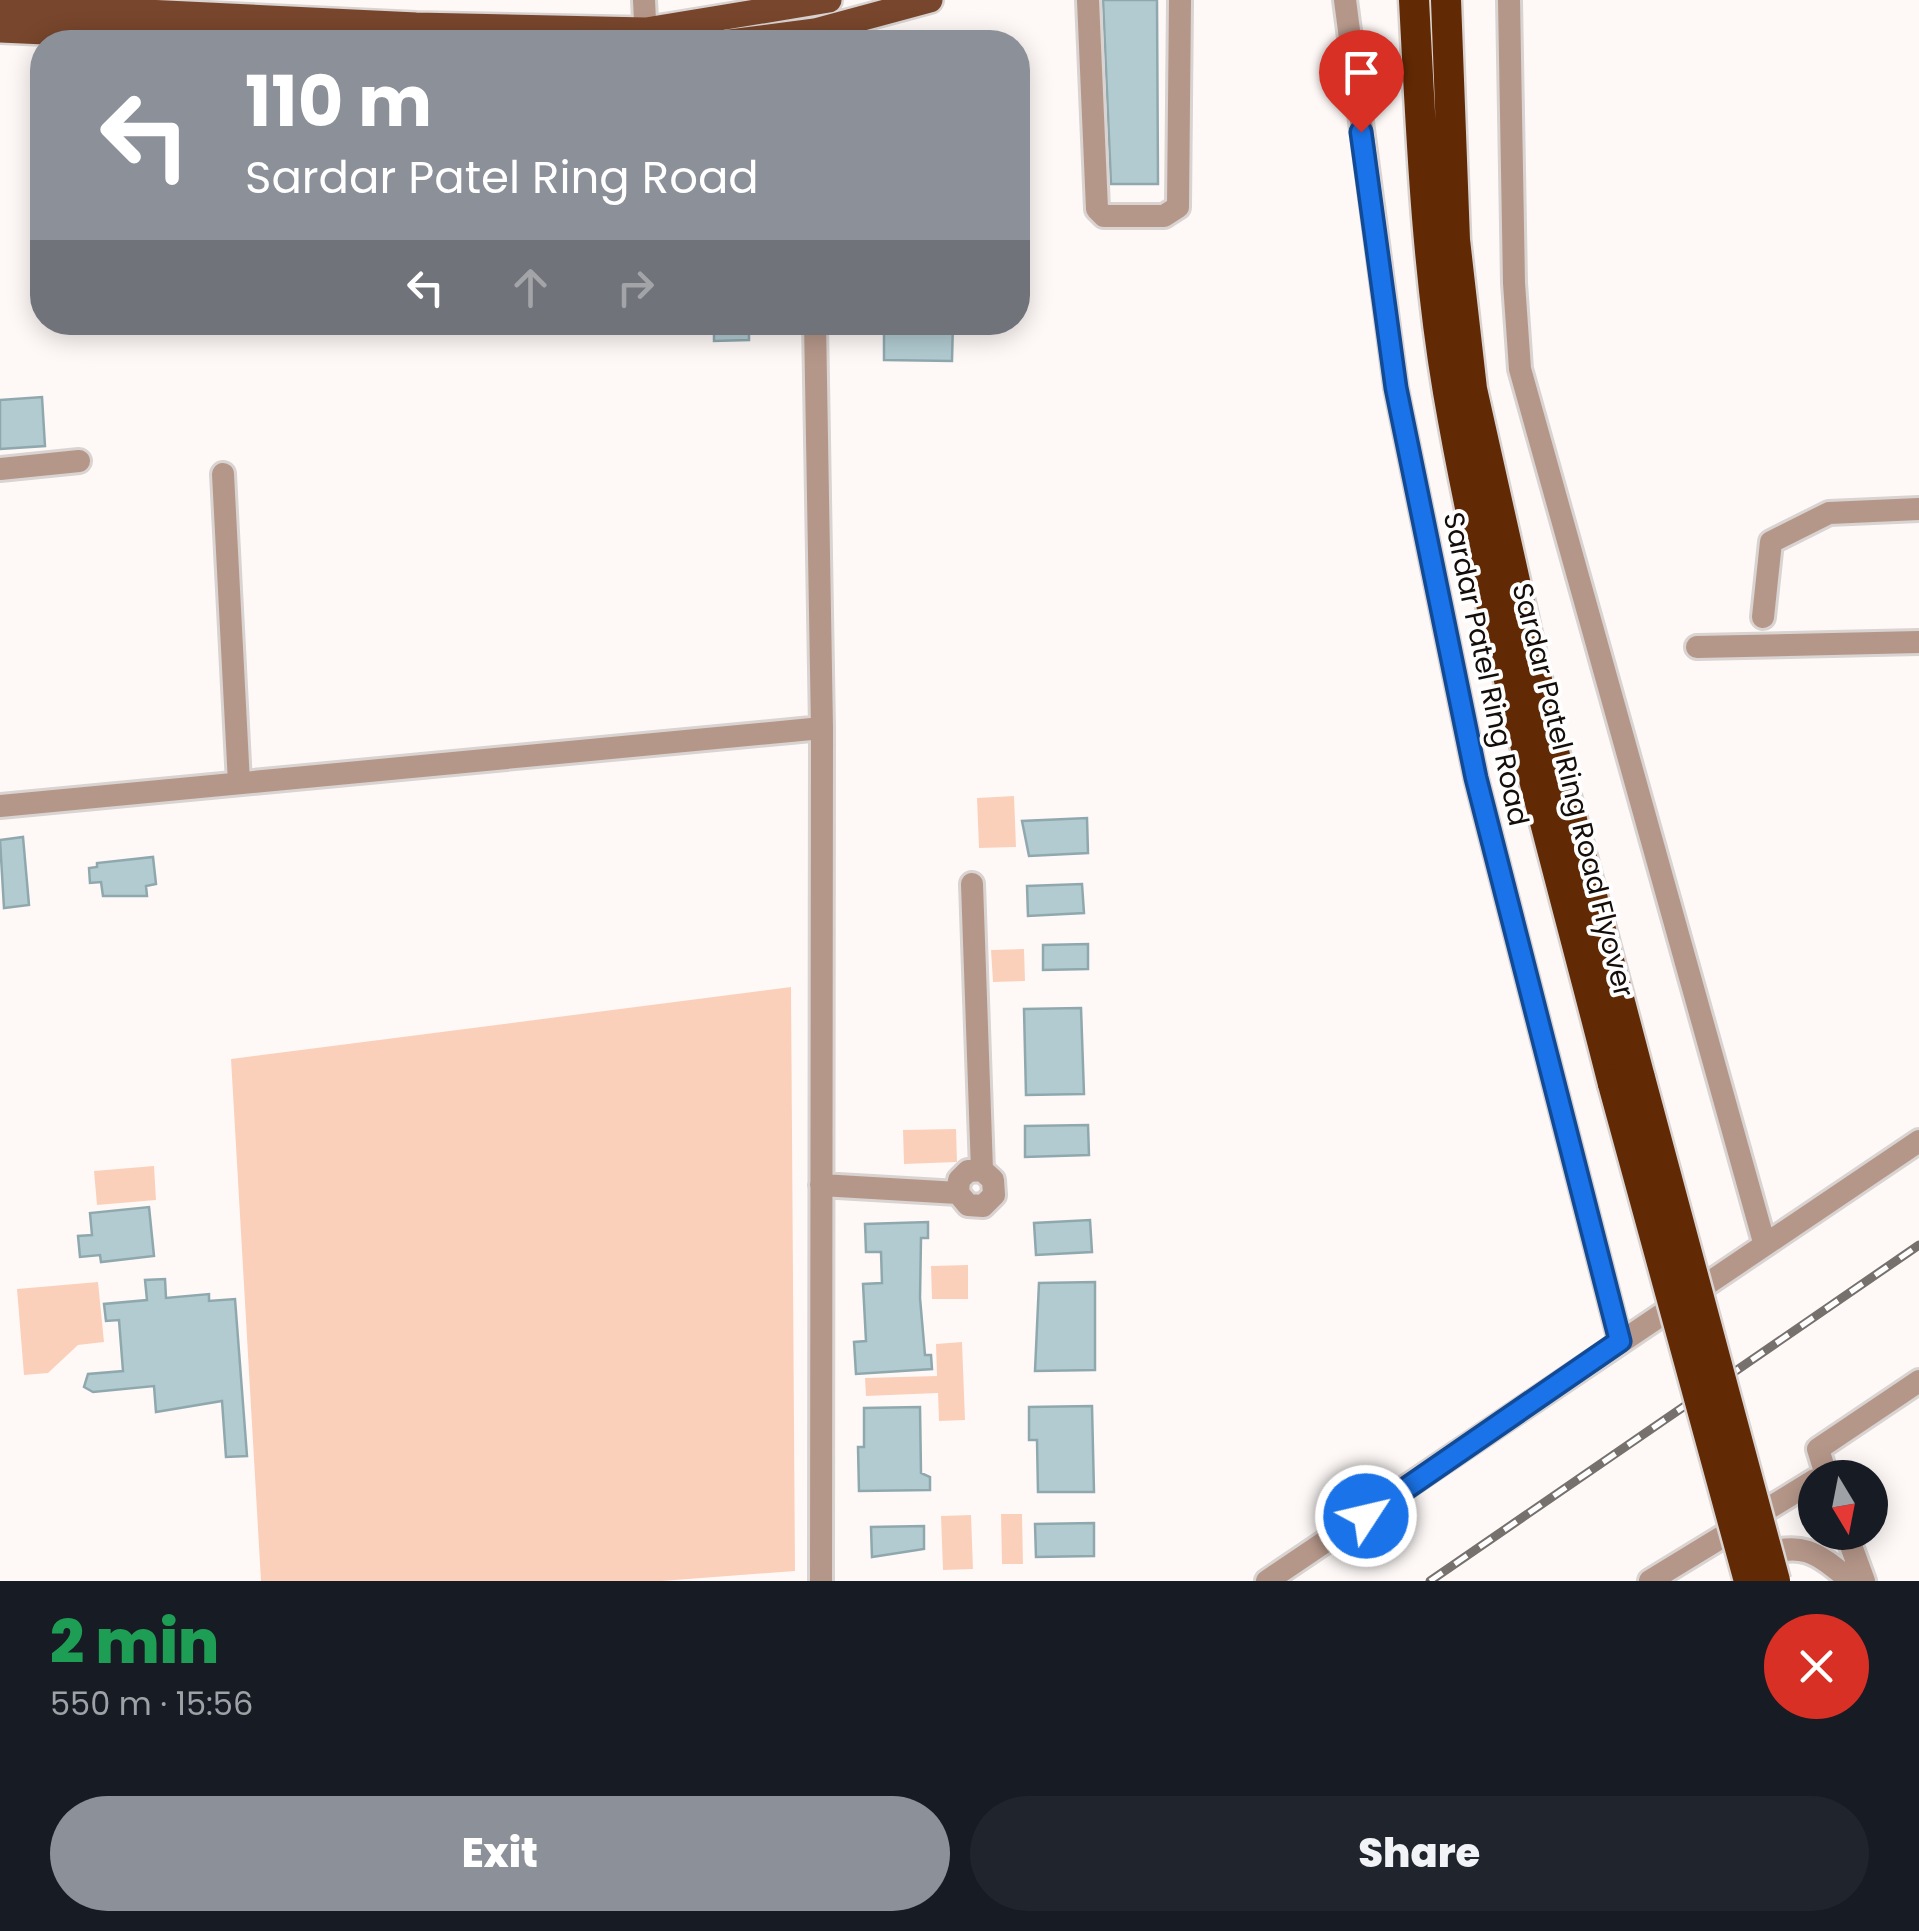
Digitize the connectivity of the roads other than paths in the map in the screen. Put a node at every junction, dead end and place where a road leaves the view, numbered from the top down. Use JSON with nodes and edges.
{"nodes":[{"id":1,"x":644,"y":0,"type":"edge"},
{"id":2,"x":930,"y":0,"type":"edge"},
{"id":3,"x":1088,"y":0,"type":"edge"},
{"id":4,"x":1180,"y":0,"type":"edge"},
{"id":5,"x":1346,"y":0,"type":"edge"},
{"id":6,"x":1414,"y":0,"type":"edge"},
{"id":7,"x":1446,"y":0,"type":"edge"},
{"id":8,"x":1508,"y":0,"type":"edge"},
{"id":9,"x":820,"y":1,"type":"edge"},
{"id":10,"x":0,"y":5,"type":"edge"},
{"id":11,"x":0,"y":30,"type":"edge"},
{"id":12,"x":521,"y":30,"type":"edge"},
{"id":13,"x":646,"y":30,"type":"edge"},
{"id":14,"x":676,"y":30,"type":"edge"},
{"id":15,"x":816,"y":30,"type":"edge"},
{"id":16,"x":837,"y":30,"type":"edge"},
{"id":17,"x":30,"y":31,"type":"edge"},
{"id":18,"x":1441,"y":242,"type":"junction"},
{"id":19,"x":815,"y":335,"type":"edge"},
{"id":20,"x":79,"y":461,"type":"dead end"},
{"id":21,"x":0,"y":469,"type":"edge"},
{"id":22,"x":223,"y":474,"type":"dead end"},
{"id":23,"x":1919,"y":509,"type":"edge"},
{"id":24,"x":1763,"y":617,"type":"dead end"},
{"id":25,"x":1919,"y":642,"type":"edge"},
{"id":26,"x":1696,"y":646,"type":"dead end"},
{"id":27,"x":822,"y":728,"type":"junction"},
{"id":28,"x":239,"y":784,"type":"junction"},
{"id":29,"x":0,"y":806,"type":"edge"},
{"id":30,"x":972,"y":884,"type":"dead end"},
{"id":31,"x":1919,"y":1140,"type":"edge"},
{"id":32,"x":821,"y":1185,"type":"junction"},
{"id":33,"x":1764,"y":1242,"type":"junction"},
{"id":34,"x":1620,"y":1341,"type":"junction"},
{"id":35,"x":1919,"y":1382,"type":"edge"},
{"id":36,"x":1820,"y":1460,"type":"edge"},
{"id":37,"x":1798,"y":1492,"type":"edge"},
{"id":38,"x":1853,"y":1550,"type":"edge"},
{"id":39,"x":821,"y":1581,"type":"edge"},
{"id":40,"x":1268,"y":1581,"type":"edge"},
{"id":41,"x":1650,"y":1581,"type":"edge"},
{"id":42,"x":1735,"y":1581,"type":"edge"},
{"id":43,"x":1748,"y":1581,"type":"edge"},
{"id":44,"x":1775,"y":1581,"type":"edge"},
{"id":45,"x":1850,"y":1581,"type":"edge"},
{"id":46,"x":1864,"y":1581,"type":"edge"}],
"edges":[{"from":1,"to":13,"type":"street"},
{"from":2,"to":16,"type":"main road"},
{"from":3,"to":4,"type":"street"},
{"from":5,"to":34,"type":"street","name":"Sardar Patel Ring Road"},
{"from":6,"to":18,"type":"highway","name":"Sardar Patel Ring Road Flyover"},
{"from":7,"to":18,"type":"highway","name":"Sardar Patel Ring Road Flyover"},
{"from":8,"to":33,"type":"street"},
{"from":9,"to":14,"type":"main road"},
{"from":9,"to":15,"type":"street"},
{"from":10,"to":12,"type":"main road"},
{"from":11,"to":17,"type":"main road"},
{"from":18,"to":43,"type":"highway","name":"Sardar Patel Ring Road Flyover","bridge":true},
{"from":18,"to":44,"type":"highway","name":"Sardar Patel Ring Road Flyover","bridge":true},
{"from":19,"to":27,"type":"street"},
{"from":20,"to":21,"type":"street"},
{"from":22,"to":28,"type":"street"},
{"from":23,"to":24,"type":"street"},
{"from":25,"to":26,"type":"street"},
{"from":27,"to":28,"type":"street"},
{"from":27,"to":32,"type":"street"},
{"from":28,"to":29,"type":"street"},
{"from":30,"to":32,"type":"street"},
{"from":31,"to":33,"type":"street"},
{"from":32,"to":39,"type":"street"},
{"from":33,"to":34,"type":"street"},
{"from":34,"to":40,"type":"street"},
{"from":35,"to":36,"type":"street"},
{"from":37,"to":41,"type":"street"},
{"from":38,"to":46,"type":"street"},
{"from":42,"to":45,"type":"street"}]}
